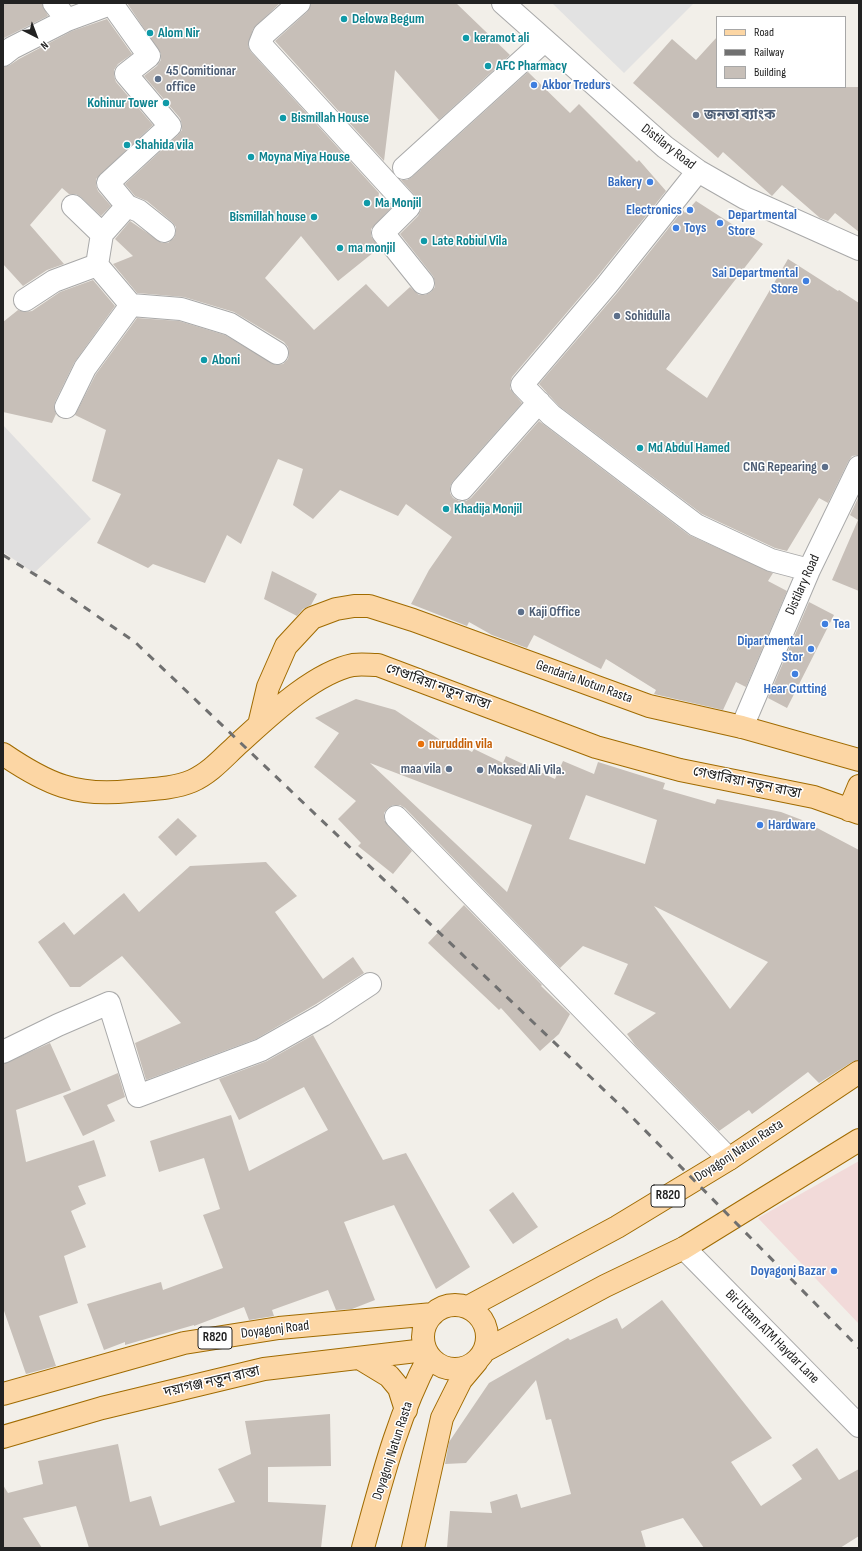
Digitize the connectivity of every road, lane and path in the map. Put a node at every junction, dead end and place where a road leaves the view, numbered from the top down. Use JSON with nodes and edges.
{"nodes":[{"id":1,"x":54,"y":3,"type":"edge"},
{"id":2,"x":113,"y":3,"type":"edge"},
{"id":3,"x":299,"y":3,"type":"edge"},
{"id":4,"x":503,"y":3,"type":"edge"},
{"id":5,"x":67,"y":20,"type":"junction"},
{"id":6,"x":544,"y":41,"type":"junction"},
{"id":7,"x":3,"y":55,"type":"edge"},
{"id":8,"x":404,"y":168,"type":"dead end"},
{"id":9,"x":698,"y":171,"type":"junction"},
{"id":10,"x":73,"y":206,"type":"dead end"},
{"id":11,"x":127,"y":206,"type":"junction"},
{"id":12,"x":164,"y":231,"type":"dead end"},
{"id":13,"x":102,"y":234,"type":"junction"},
{"id":14,"x":859,"y":250,"type":"edge"},
{"id":15,"x":97,"y":265,"type":"junction"},
{"id":16,"x":423,"y":283,"type":"dead end"},
{"id":17,"x":25,"y":300,"type":"dead end"},
{"id":18,"x":131,"y":305,"type":"junction"},
{"id":19,"x":277,"y":353,"type":"dead end"},
{"id":20,"x":539,"y":402,"type":"junction"},
{"id":21,"x":66,"y":407,"type":"dead end"},
{"id":22,"x":859,"y":467,"type":"edge"},
{"id":23,"x":462,"y":489,"type":"dead end"},
{"id":24,"x":809,"y":570,"type":"junction"},
{"id":25,"x":259,"y":726,"type":"junction"},
{"id":26,"x":742,"y":727,"type":"junction"},
{"id":27,"x":3,"y":754,"type":"edge"},
{"id":28,"x":859,"y":760,"type":"edge"},
{"id":29,"x":859,"y":786,"type":"edge"},
{"id":30,"x":854,"y":811,"type":"edge"},
{"id":31,"x":396,"y":816,"type":"dead end"},
{"id":32,"x":370,"y":984,"type":"dead end"},
{"id":33,"x":3,"y":1052,"type":"edge"},
{"id":34,"x":859,"y":1072,"type":"edge"},
{"id":35,"x":859,"y":1140,"type":"edge"},
{"id":36,"x":729,"y":1159,"type":"junction"},
{"id":37,"x":684,"y":1248,"type":"junction"},
{"id":38,"x":468,"y":1308,"type":"junction"},
{"id":39,"x":433,"y":1314,"type":"junction"},
{"id":40,"x":427,"y":1354,"type":"junction"},
{"id":41,"x":481,"y":1356,"type":"junction"},
{"id":42,"x":361,"y":1359,"type":"junction"},
{"id":43,"x":3,"y":1394,"type":"edge"},
{"id":44,"x":406,"y":1410,"type":"junction"},
{"id":45,"x":859,"y":1426,"type":"edge"},
{"id":46,"x":3,"y":1437,"type":"edge"},
{"id":47,"x":363,"y":1548,"type":"edge"},
{"id":48,"x":413,"y":1548,"type":"edge"}],
"edges":[{"from":1,"to":5,"type":"street"},
{"from":2,"to":5,"type":"street"},
{"from":2,"to":11,"type":"street"},
{"from":3,"to":16,"type":"street"},
{"from":4,"to":6,"type":"street","name":"Distilary Road"},
{"from":5,"to":7,"type":"street"},
{"from":6,"to":8,"type":"street"},
{"from":6,"to":9,"type":"street","name":"Distilary Road"},
{"from":9,"to":14,"type":"street","name":"Distilary Road"},
{"from":9,"to":20,"type":"street"},
{"from":10,"to":13,"type":"street"},
{"from":11,"to":12,"type":"street"},
{"from":11,"to":13,"type":"street"},
{"from":13,"to":15,"type":"street"},
{"from":15,"to":17,"type":"street"},
{"from":15,"to":18,"type":"street"},
{"from":18,"to":19,"type":"street"},
{"from":18,"to":21,"type":"street"},
{"from":20,"to":23,"type":"street"},
{"from":20,"to":24,"type":"street"},
{"from":22,"to":24,"type":"street","name":"Distilary Road"},
{"from":24,"to":26,"type":"street","name":"Distilary Road"},
{"from":25,"to":26,"type":"main road","name":"Gendaria Notun Rasta"},
{"from":25,"to":27,"type":"main road","name":"গেণ্ডারিয়া নতুন রাস্তা"},
{"from":25,"to":30,"type":"main road","name":"গেণ্ডারিয়া নতুন রাস্তা"},
{"from":26,"to":28,"type":"main road","name":"Gendaria Notun Rasta"},
{"from":29,"to":30,"type":"main road"},
{"from":31,"to":36,"type":"street"},
{"from":32,"to":33,"type":"street"},
{"from":34,"to":36,"type":"main road","name":"Doyagonj Natun Rasta","number":"R820"},
{"from":35,"to":37,"type":"main road"},
{"from":36,"to":38,"type":"main road","name":"Doyagonj Natun Rasta","number":"R820"},
{"from":37,"to":41,"type":"main road"},
{"from":37,"to":45,"type":"street","name":"Bir Uttam ATM Haydar Lane"},
{"from":38,"to":39,"type":"main road"},
{"from":38,"to":41,"type":"main road"},
{"from":39,"to":40,"type":"main road"},
{"from":39,"to":43,"type":"main road","name":"Doyagonj Road","number":"R820"},
{"from":40,"to":41,"type":"main road"},
{"from":40,"to":42,"type":"main road","name":"দয়াগঞ্জ নতুন রাস্তা"},
{"from":40,"to":44,"type":"main road","name":"Doyagonj Natun Rasta"},
{"from":41,"to":48,"type":"main road"},
{"from":42,"to":44,"type":"main road"},
{"from":42,"to":46,"type":"main road","name":"দয়াগঞ্জ নতুন রাস্তা"},
{"from":44,"to":47,"type":"main road","name":"Doyagonj Natun Rasta"}]}
